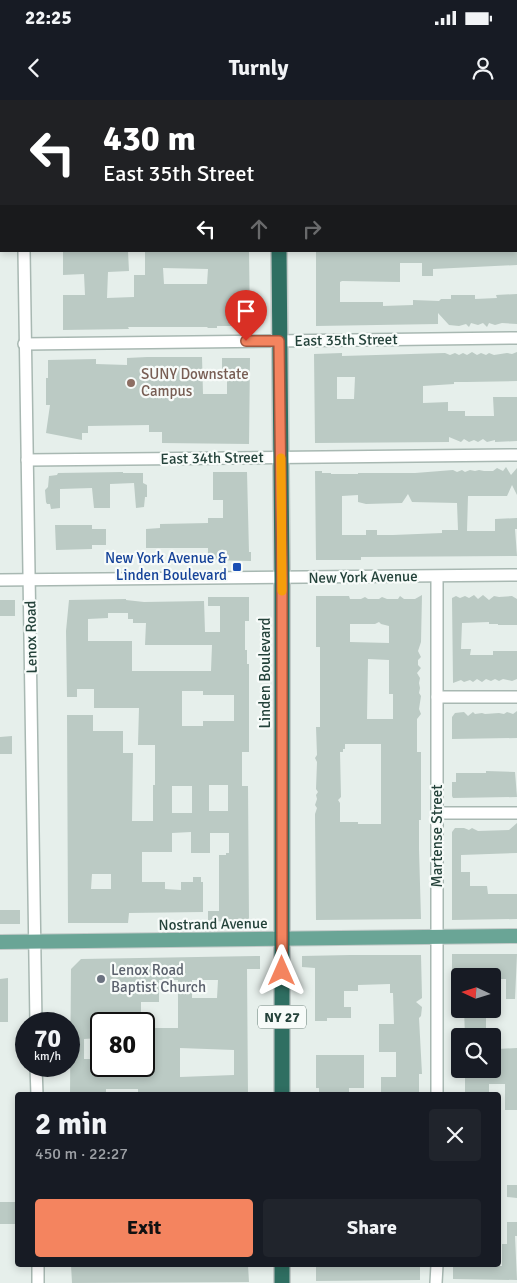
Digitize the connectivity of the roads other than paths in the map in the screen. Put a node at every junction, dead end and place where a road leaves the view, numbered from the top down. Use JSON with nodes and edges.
{"nodes":[{"id":1,"x":24,"y":252,"type":"edge"},
{"id":2,"x":279,"y":252,"type":"edge"},
{"id":3,"x":517,"y":338,"type":"edge"},
{"id":4,"x":279,"y":341,"type":"junction"},
{"id":5,"x":24,"y":344,"type":"junction"},
{"id":6,"x":517,"y":455,"type":"edge"},
{"id":7,"x":281,"y":457,"type":"junction"},
{"id":8,"x":26,"y":460,"type":"junction"},
{"id":9,"x":517,"y":576,"type":"edge"},
{"id":10,"x":437,"y":577,"type":"junction"},
{"id":11,"x":282,"y":578,"type":"junction"},
{"id":12,"x":0,"y":580,"type":"edge"},
{"id":13,"x":30,"y":580,"type":"junction"},
{"id":14,"x":437,"y":697,"type":"junction"},
{"id":15,"x":517,"y":697,"type":"edge"},
{"id":16,"x":437,"y":813,"type":"junction"},
{"id":17,"x":517,"y":813,"type":"edge"},
{"id":18,"x":517,"y":936,"type":"edge"},
{"id":19,"x":437,"y":937,"type":"junction"},
{"id":20,"x":282,"y":939,"type":"junction"},
{"id":21,"x":0,"y":942,"type":"edge"},
{"id":22,"x":35,"y":942,"type":"junction"},
{"id":23,"x":36,"y":1012,"type":"edge"},
{"id":24,"x":36,"y":1077,"type":"edge"},
{"id":25,"x":37,"y":1092,"type":"edge"},
{"id":26,"x":282,"y":1092,"type":"edge"},
{"id":27,"x":437,"y":1092,"type":"edge"},
{"id":28,"x":38,"y":1267,"type":"edge"},
{"id":29,"x":282,"y":1267,"type":"edge"},
{"id":30,"x":436,"y":1267,"type":"edge"},
{"id":31,"x":38,"y":1283,"type":"edge"},
{"id":32,"x":282,"y":1283,"type":"edge"},
{"id":33,"x":436,"y":1283,"type":"edge"}],
"edges":[{"from":1,"to":5,"type":"street","name":"Lenox Road"},
{"from":2,"to":4,"type":"highway","name":"Linden Boulevard","number":"NY 27"},
{"from":3,"to":4,"type":"street","name":"East 35th Street"},
{"from":4,"to":5,"type":"street","name":"East 35th Street"},
{"from":4,"to":7,"type":"highway","name":"Linden Boulevard","number":"NY 27"},
{"from":5,"to":8,"type":"street","name":"Lenox Road"},
{"from":6,"to":7,"type":"street","name":"East 34th Street"},
{"from":7,"to":8,"type":"street","name":"East 34th Street"},
{"from":7,"to":11,"type":"highway","name":"Linden Boulevard","number":"NY 27"},
{"from":8,"to":13,"type":"street","name":"Lenox Road"},
{"from":9,"to":10,"type":"street","name":"New York Avenue"},
{"from":10,"to":11,"type":"street","name":"New York Avenue"},
{"from":10,"to":14,"type":"street","name":"Martense Street"},
{"from":11,"to":13,"type":"street","name":"New York Avenue"},
{"from":11,"to":20,"type":"highway","name":"Linden Boulevard","number":"NY 27"},
{"from":12,"to":13,"type":"street","name":"New York Avenue"},
{"from":13,"to":22,"type":"street","name":"Lenox Road"},
{"from":14,"to":15,"type":"street"},
{"from":14,"to":16,"type":"street","name":"Martense Street"},
{"from":16,"to":17,"type":"street"},
{"from":16,"to":19,"type":"street","name":"Martense Street"},
{"from":18,"to":19,"type":"main road","name":"Nostrand Avenue"},
{"from":19,"to":20,"type":"main road","name":"Nostrand Avenue"},
{"from":19,"to":27,"type":"street","name":"Martense Street"},
{"from":20,"to":22,"type":"main road","name":"Nostrand Avenue"},
{"from":20,"to":26,"type":"highway","name":"Linden Boulevard","number":"NY 27"},
{"from":21,"to":22,"type":"main road","name":"Nostrand Avenue"},
{"from":22,"to":23,"type":"street","name":"Lenox Road"},
{"from":24,"to":25,"type":"street"},
{"from":28,"to":31,"type":"street"},
{"from":29,"to":32,"type":"highway"},
{"from":30,"to":33,"type":"street"}]}
